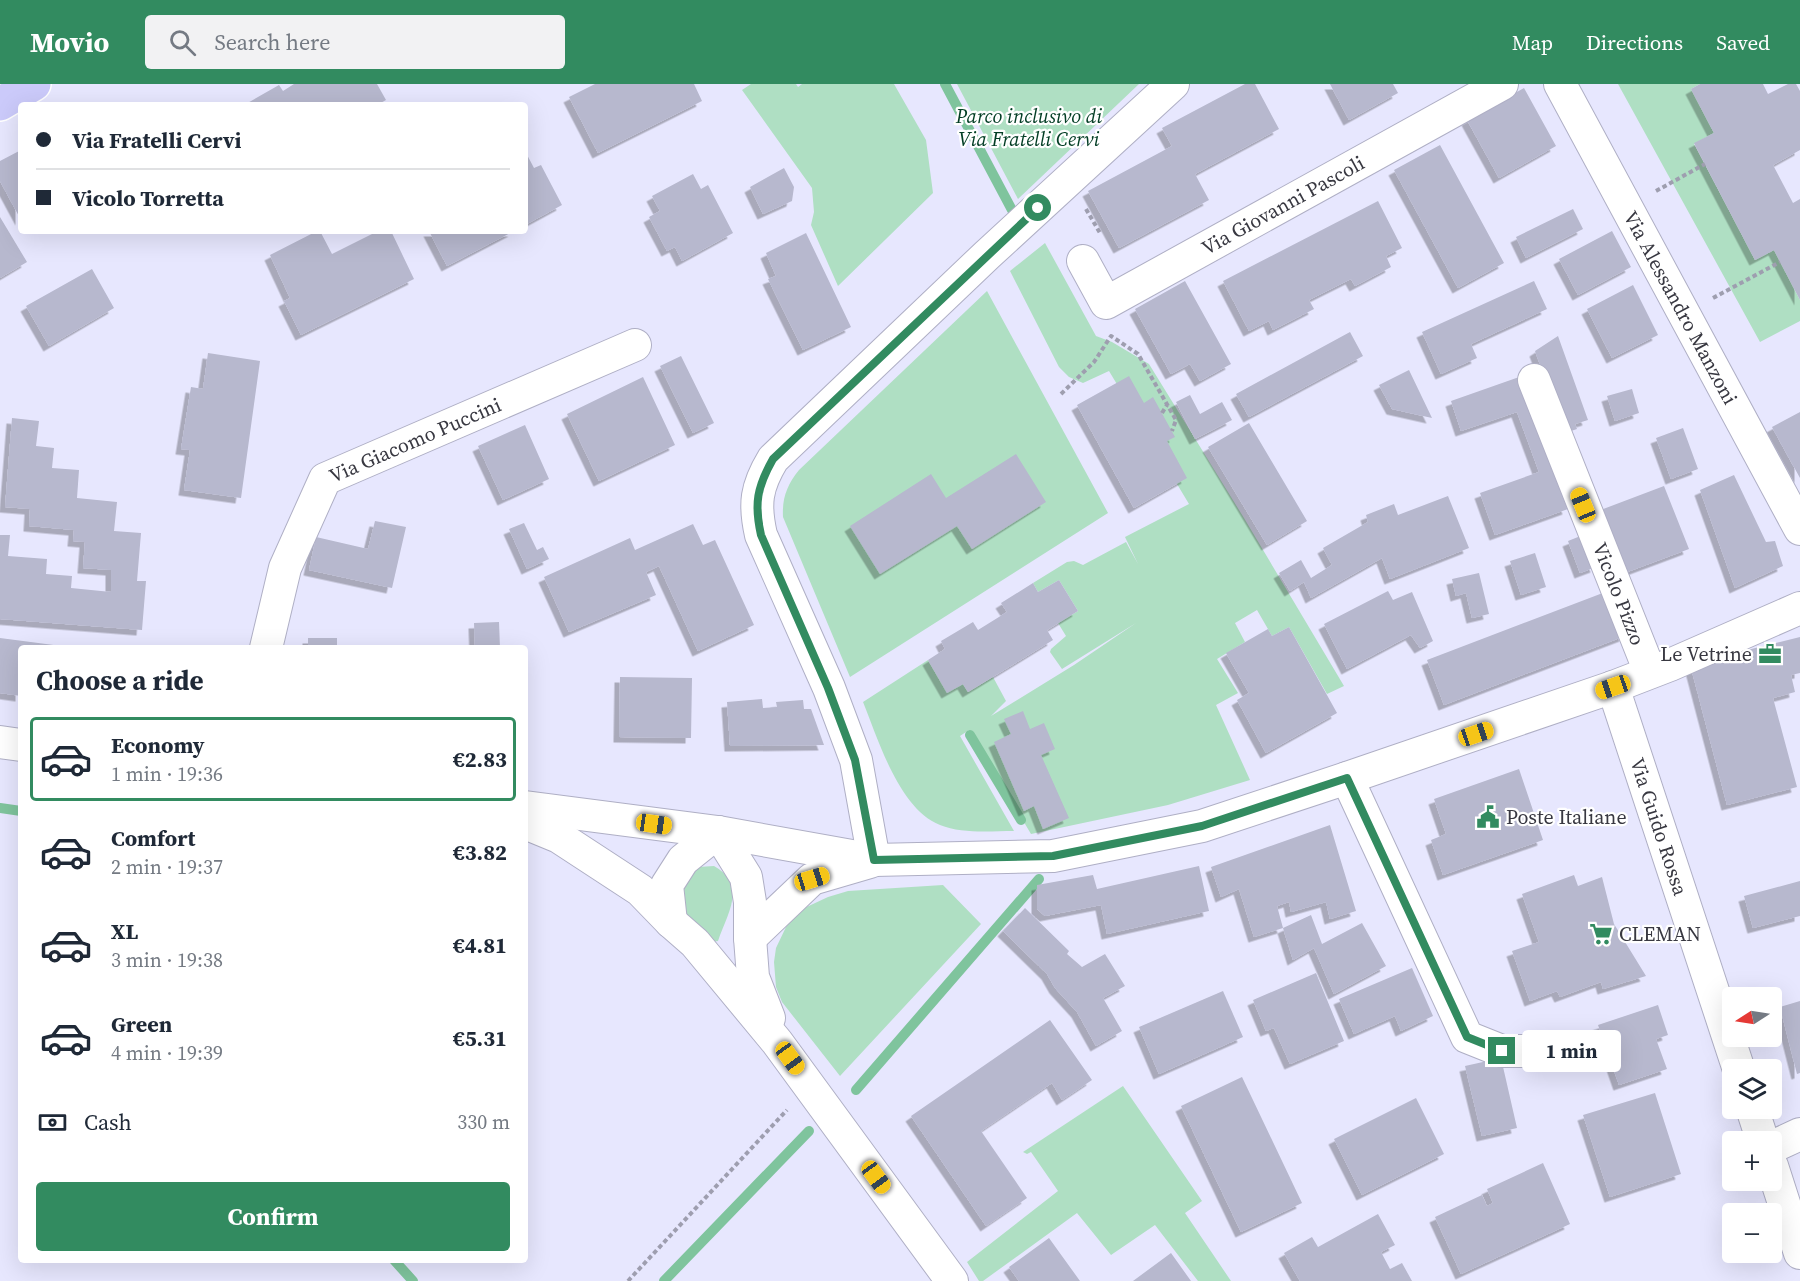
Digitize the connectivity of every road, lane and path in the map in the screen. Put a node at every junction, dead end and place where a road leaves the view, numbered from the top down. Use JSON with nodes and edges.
{"nodes":[{"id":1,"x":34,"y":84,"type":"edge"},
{"id":2,"x":1173,"y":84,"type":"edge"},
{"id":3,"x":1502,"y":84,"type":"edge"},
{"id":4,"x":1560,"y":84,"type":"edge"},
{"id":5,"x":0,"y":105,"type":"edge"},
{"id":6,"x":1705,"y":164,"type":"dead end"},
{"id":7,"x":1083,"y":204,"type":"dead end"},
{"id":8,"x":1626,"y":208,"type":"junction"},
{"id":9,"x":1095,"y":224,"type":"dead end"},
{"id":10,"x":1083,"y":261,"type":"dead end"},
{"id":11,"x":1780,"y":262,"type":"dead end"},
{"id":12,"x":1683,"y":314,"type":"junction"},
{"id":13,"x":635,"y":345,"type":"dead end"},
{"id":14,"x":1534,"y":380,"type":"dead end"},
{"id":15,"x":1061,"y":394,"type":"dead end"},
{"id":16,"x":1167,"y":404,"type":"junction"},
{"id":17,"x":1162,"y":413,"type":"dead end"},
{"id":18,"x":1172,"y":431,"type":"dead end"},
{"id":19,"x":1800,"y":529,"type":"edge"},
{"id":20,"x":1800,"y":608,"type":"edge"},
{"id":21,"x":267,"y":645,"type":"edge"},
{"id":22,"x":1650,"y":672,"type":"junction"},
{"id":23,"x":1613,"y":687,"type":"junction"},
{"id":24,"x":0,"y":742,"type":"edge"},
{"id":25,"x":18,"y":745,"type":"edge"},
{"id":26,"x":1347,"y":778,"type":"junction"},
{"id":27,"x":528,"y":807,"type":"edge"},
{"id":28,"x":528,"y":824,"type":"edge"},
{"id":29,"x":718,"y":832,"type":"junction"},
{"id":30,"x":874,"y":860,"type":"junction"},
{"id":31,"x":671,"y":922,"type":"junction"},
{"id":32,"x":750,"y":938,"type":"junction"},
{"id":33,"x":777,"y":1042,"type":"junction"},
{"id":34,"x":1551,"y":1048,"type":"dead end"},
{"id":35,"x":1736,"y":1059,"type":"edge"},
{"id":36,"x":788,"y":1110,"type":"dead end"},
{"id":37,"x":1800,"y":1134,"type":"edge"},
{"id":38,"x":1782,"y":1142,"type":"edge"},
{"id":39,"x":1780,"y":1191,"type":"edge"},
{"id":40,"x":1800,"y":1253,"type":"edge"},
{"id":41,"x":628,"y":1281,"type":"edge"},
{"id":42,"x":952,"y":1281,"type":"edge"}],
"edges":[{"from":1,"to":5,"type":"main road"},
{"from":2,"to":30,"type":"street"},
{"from":3,"to":10,"type":"street","name":"Via Giovanni Pascoli"},
{"from":4,"to":8,"type":"street","name":"Via Alessandro Manzoni"},
{"from":6,"to":8,"type":"path"},
{"from":7,"to":9,"type":"path"},
{"from":8,"to":12,"type":"street","name":"Via Alessandro Manzoni"},
{"from":11,"to":12,"type":"path"},
{"from":12,"to":19,"type":"street","name":"Via Alessandro Manzoni"},
{"from":13,"to":21,"type":"street","name":"Via Giacomo Puccini"},
{"from":14,"to":22,"type":"street","name":"Vicolo Pizzo"},
{"from":15,"to":16,"type":"path"},
{"from":16,"to":17,"type":"path"},
{"from":16,"to":18,"type":"path"},
{"from":20,"to":22,"type":"street"},
{"from":22,"to":23,"type":"street"},
{"from":23,"to":26,"type":"street"},
{"from":23,"to":35,"type":"street","name":"Via Guido Rossa"},
{"from":24,"to":25,"type":"street"},
{"from":26,"to":30,"type":"street"},
{"from":26,"to":34,"type":"street"},
{"from":27,"to":29,"type":"street"},
{"from":28,"to":31,"type":"street"},
{"from":29,"to":30,"type":"street"},
{"from":29,"to":31,"type":"street"},
{"from":29,"to":32,"type":"street"},
{"from":30,"to":32,"type":"street"},
{"from":31,"to":33,"type":"street"},
{"from":32,"to":33,"type":"street"},
{"from":33,"to":42,"type":"street"},
{"from":36,"to":41,"type":"path"},
{"from":37,"to":38,"type":"street"},
{"from":39,"to":40,"type":"street"}]}
